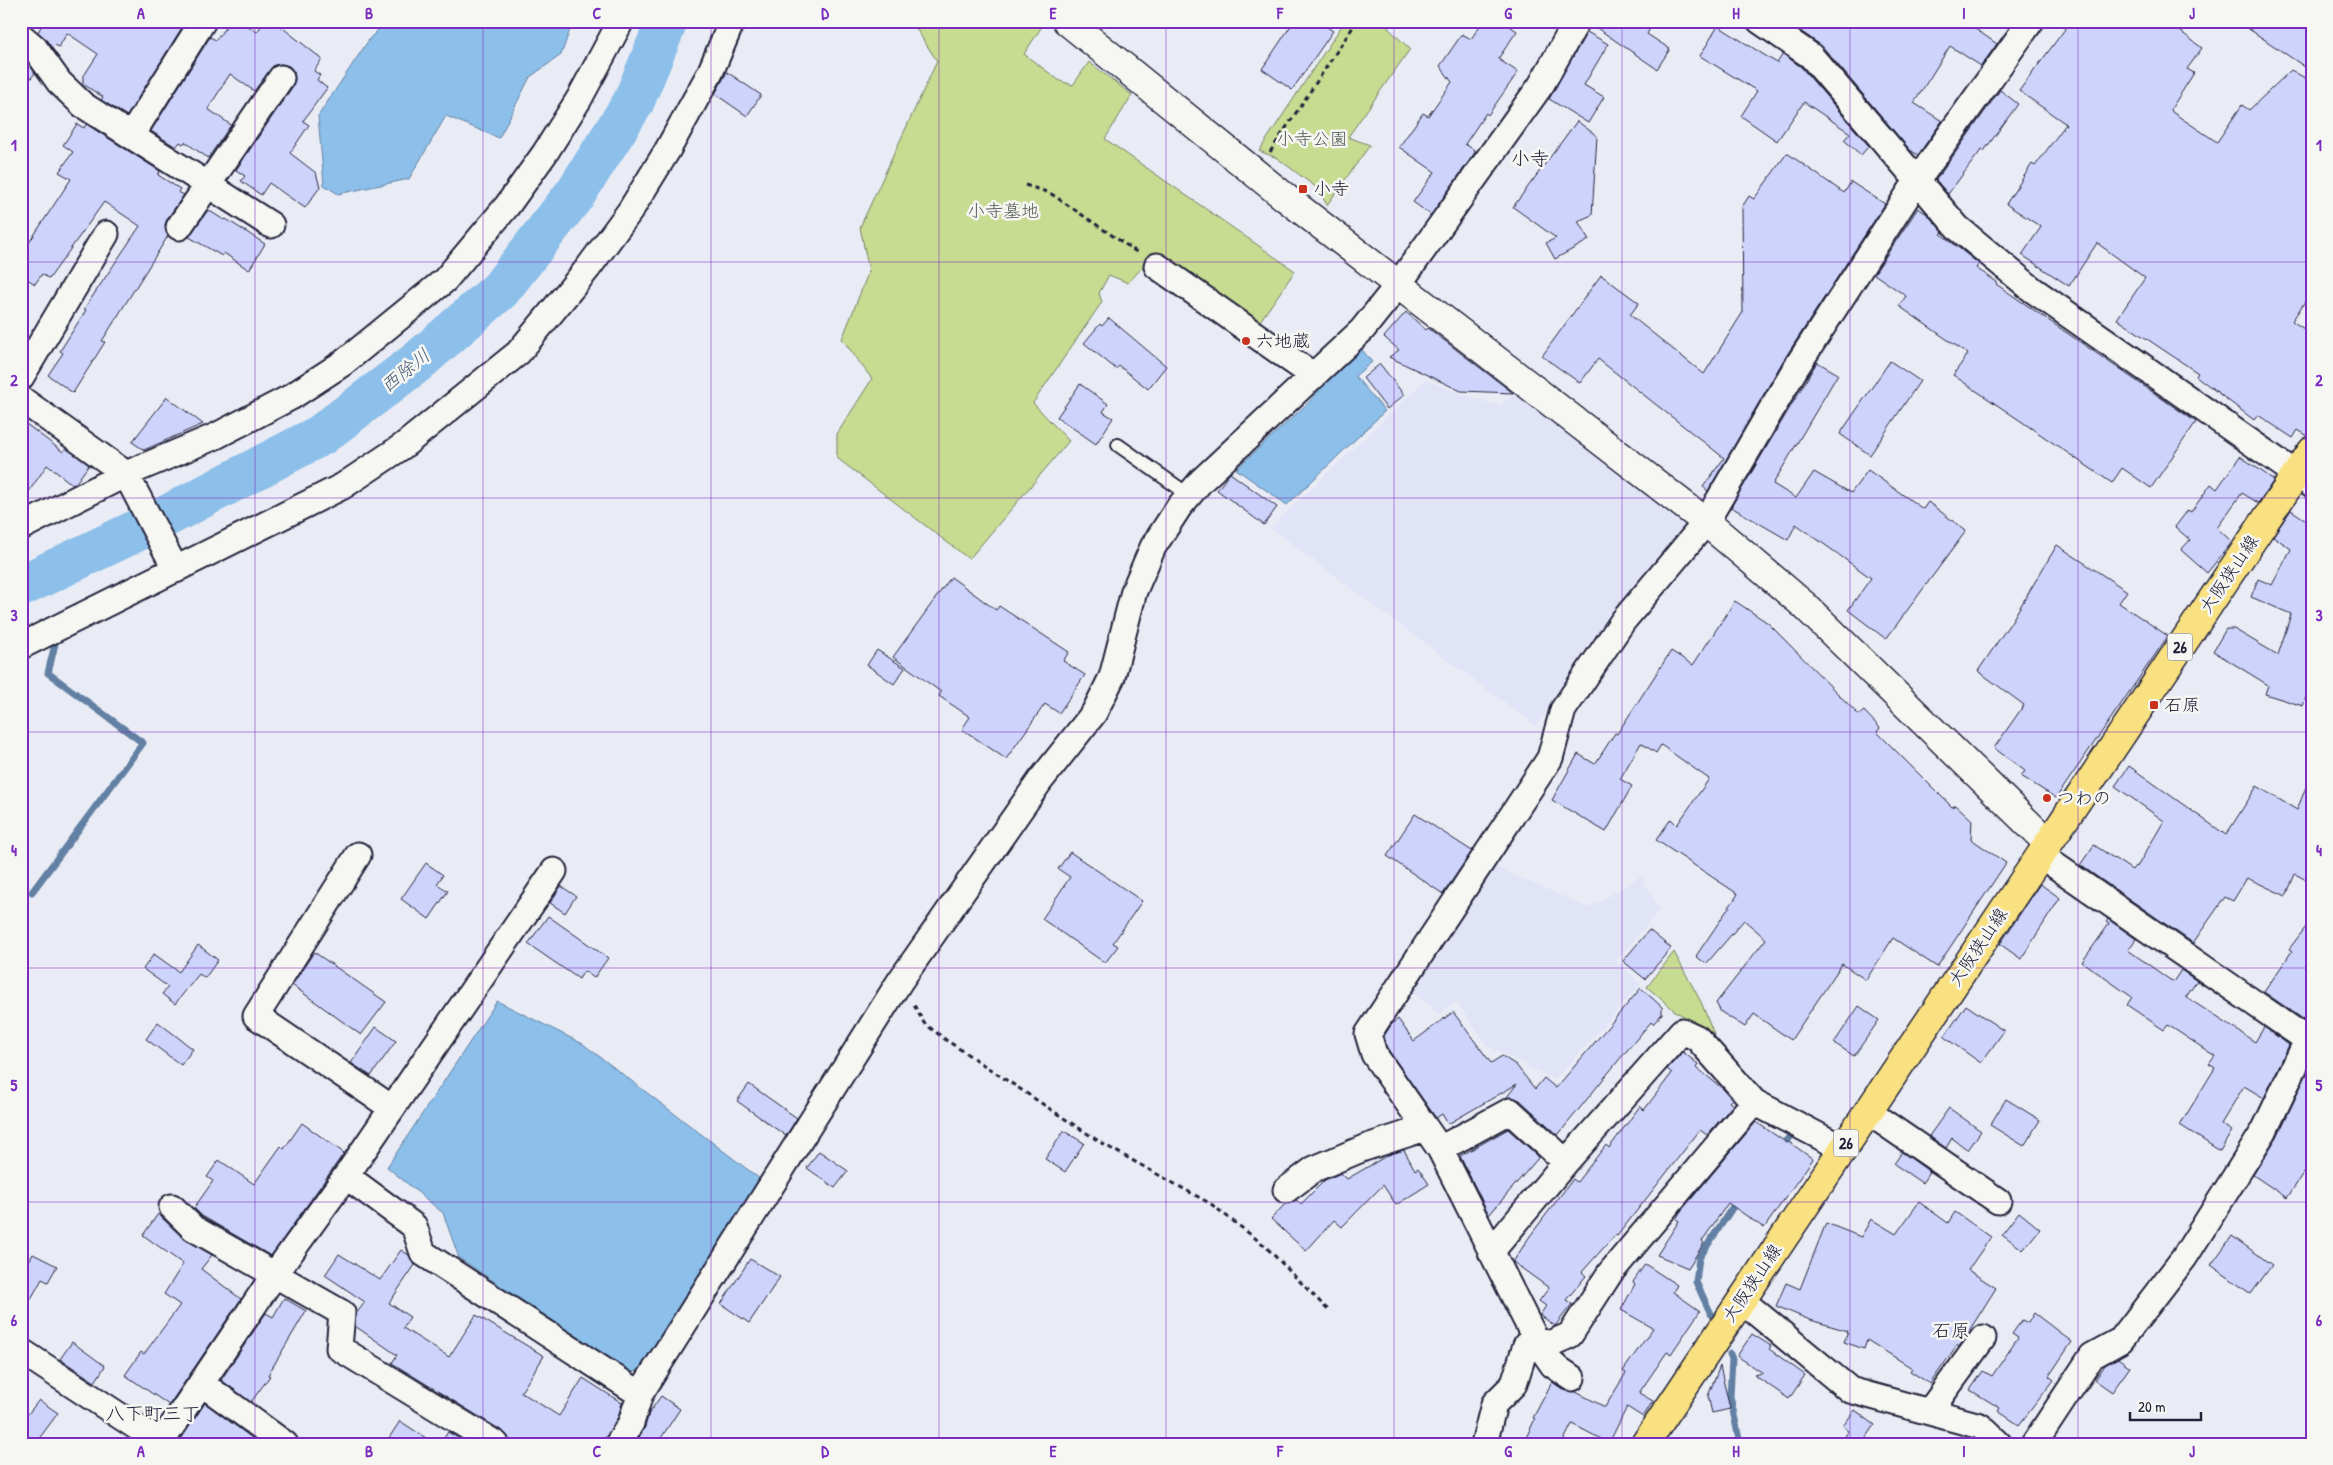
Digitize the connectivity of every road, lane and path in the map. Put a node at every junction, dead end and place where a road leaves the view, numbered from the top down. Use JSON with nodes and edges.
{"nodes":[{"id":1,"x":203,"y":21,"type":"edge"},
{"id":2,"x":621,"y":21,"type":"edge"},
{"id":3,"x":732,"y":21,"type":"edge"},
{"id":4,"x":1067,"y":21,"type":"edge"},
{"id":5,"x":1358,"y":21,"type":"edge"},
{"id":6,"x":1577,"y":21,"type":"edge"},
{"id":7,"x":1760,"y":21,"type":"edge"},
{"id":8,"x":2031,"y":21,"type":"edge"},
{"id":9,"x":21,"y":36,"type":"edge"},
{"id":10,"x":281,"y":78,"type":"dead end"},
{"id":11,"x":131,"y":136,"type":"junction"},
{"id":12,"x":1268,"y":154,"type":"dead end"},
{"id":13,"x":1918,"y":181,"type":"junction"},
{"id":14,"x":207,"y":184,"type":"junction"},
{"id":15,"x":1025,"y":184,"type":"dead end"},
{"id":16,"x":271,"y":225,"type":"dead end"},
{"id":17,"x":179,"y":227,"type":"dead end"},
{"id":18,"x":106,"y":234,"type":"dead end"},
{"id":19,"x":1157,"y":266,"type":"joint"},
{"id":20,"x":1398,"y":285,"type":"junction"},
{"id":21,"x":1314,"y":376,"type":"junction"},
{"id":22,"x":21,"y":377,"type":"edge"},
{"id":23,"x":21,"y":399,"type":"edge"},
{"id":24,"x":1118,"y":445,"type":"dead end"},
{"id":25,"x":2312,"y":451,"type":"edge"},
{"id":26,"x":130,"y":480,"type":"junction"},
{"id":27,"x":2304,"y":480,"type":"edge"},
{"id":28,"x":1189,"y":495,"type":"junction"},
{"id":29,"x":1706,"y":522,"type":"junction"},
{"id":30,"x":21,"y":527,"type":"edge"},
{"id":31,"x":173,"y":563,"type":"junction"},
{"id":32,"x":21,"y":646,"type":"edge"},
{"id":33,"x":2044,"y":849,"type":"junction"},
{"id":34,"x":358,"y":855,"type":"dead end"},
{"id":35,"x":554,"y":871,"type":"dead end"},
{"id":36,"x":900,"y":980,"type":"junction"},
{"id":37,"x":2310,"y":1037,"type":"edge"},
{"id":38,"x":1754,"y":1102,"type":"junction"},
{"id":39,"x":392,"y":1108,"type":"junction"},
{"id":40,"x":1867,"y":1111,"type":"junction"},
{"id":41,"x":1425,"y":1128,"type":"junction"},
{"id":42,"x":1842,"y":1148,"type":"junction"},
{"id":43,"x":1440,"y":1149,"type":"junction"},
{"id":44,"x":1566,"y":1162,"type":"junction"},
{"id":45,"x":346,"y":1176,"type":"junction"},
{"id":46,"x":1286,"y":1190,"type":"dead end"},
{"id":47,"x":1998,"y":1201,"type":"dead end"},
{"id":48,"x":172,"y":1207,"type":"dead end"},
{"id":49,"x":1491,"y":1252,"type":"junction"},
{"id":50,"x":275,"y":1274,"type":"junction"},
{"id":51,"x":1741,"y":1300,"type":"junction"},
{"id":52,"x":1329,"y":1311,"type":"dead end"},
{"id":53,"x":1983,"y":1338,"type":"dead end"},
{"id":54,"x":1537,"y":1342,"type":"junction"},
{"id":55,"x":21,"y":1352,"type":"edge"},
{"id":56,"x":1572,"y":1378,"type":"dead end"},
{"id":57,"x":201,"y":1384,"type":"junction"},
{"id":58,"x":640,"y":1394,"type":"junction"},
{"id":59,"x":1930,"y":1412,"type":"junction"},
{"id":60,"x":160,"y":1443,"type":"edge"},
{"id":61,"x":286,"y":1444,"type":"edge"},
{"id":62,"x":496,"y":1444,"type":"edge"},
{"id":63,"x":618,"y":1444,"type":"edge"},
{"id":64,"x":1484,"y":1444,"type":"edge"},
{"id":65,"x":1645,"y":1444,"type":"edge"},
{"id":66,"x":2000,"y":1444,"type":"edge"},
{"id":67,"x":2034,"y":1444,"type":"edge"}],
"edges":[{"from":1,"to":11,"type":"street"},
{"from":2,"to":26,"type":"street"},
{"from":3,"to":31,"type":"street"},
{"from":4,"to":20,"type":"street"},
{"from":5,"to":12,"type":"path"},
{"from":6,"to":20,"type":"street"},
{"from":7,"to":13,"type":"street"},
{"from":8,"to":13,"type":"street"},
{"from":9,"to":11,"type":"street"},
{"from":10,"to":14,"type":"street"},
{"from":11,"to":14,"type":"street"},
{"from":13,"to":27,"type":"street"},
{"from":13,"to":29,"type":"street"},
{"from":14,"to":16,"type":"street"},
{"from":14,"to":17,"type":"street"},
{"from":15,"to":19,"type":"path"},
{"from":18,"to":22,"type":"street"},
{"from":19,"to":21,"type":"street"},
{"from":20,"to":21,"type":"street"},
{"from":20,"to":29,"type":"street"},
{"from":21,"to":28,"type":"street"},
{"from":23,"to":26,"type":"street"},
{"from":24,"to":28,"type":"lane"},
{"from":25,"to":27,"type":"main road","name":"大阪狭山線","number":"26"},
{"from":26,"to":30,"type":"street"},
{"from":26,"to":31,"type":"street"},
{"from":27,"to":33,"type":"main road","name":"大阪狭山線","number":"26"},
{"from":28,"to":36,"type":"street"},
{"from":29,"to":33,"type":"street"},
{"from":29,"to":41,"type":"street"},
{"from":31,"to":32,"type":"street"},
{"from":33,"to":37,"type":"street"},
{"from":33,"to":40,"type":"main road","name":"大阪狭山線","number":"26"},
{"from":34,"to":39,"type":"street"},
{"from":35,"to":39,"type":"street"},
{"from":36,"to":52,"type":"path"},
{"from":36,"to":58,"type":"street"},
{"from":37,"to":67,"type":"street"},
{"from":38,"to":42,"type":"street"},
{"from":38,"to":44,"type":"street"},
{"from":38,"to":54,"type":"street"},
{"from":39,"to":45,"type":"street"},
{"from":40,"to":42,"type":"main road","name":"大阪狭山線","number":"26"},
{"from":40,"to":47,"type":"street"},
{"from":41,"to":43,"type":"street"},
{"from":41,"to":46,"type":"street"},
{"from":42,"to":51,"type":"main road","name":"大阪狭山線","number":"26"},
{"from":43,"to":44,"type":"street"},
{"from":43,"to":49,"type":"street"},
{"from":44,"to":49,"type":"street"},
{"from":45,"to":50,"type":"street"},
{"from":45,"to":58,"type":"street"},
{"from":48,"to":50,"type":"street"},
{"from":49,"to":54,"type":"street"},
{"from":50,"to":57,"type":"street"},
{"from":50,"to":62,"type":"street"},
{"from":51,"to":59,"type":"street"},
{"from":51,"to":65,"type":"main road","name":"大阪狭山線","number":"26"},
{"from":53,"to":59,"type":"street"},
{"from":54,"to":56,"type":"street"},
{"from":54,"to":64,"type":"street"},
{"from":55,"to":60,"type":"street"},
{"from":57,"to":60,"type":"street"},
{"from":57,"to":61,"type":"street"},
{"from":58,"to":63,"type":"street"},
{"from":59,"to":66,"type":"street"}]}
